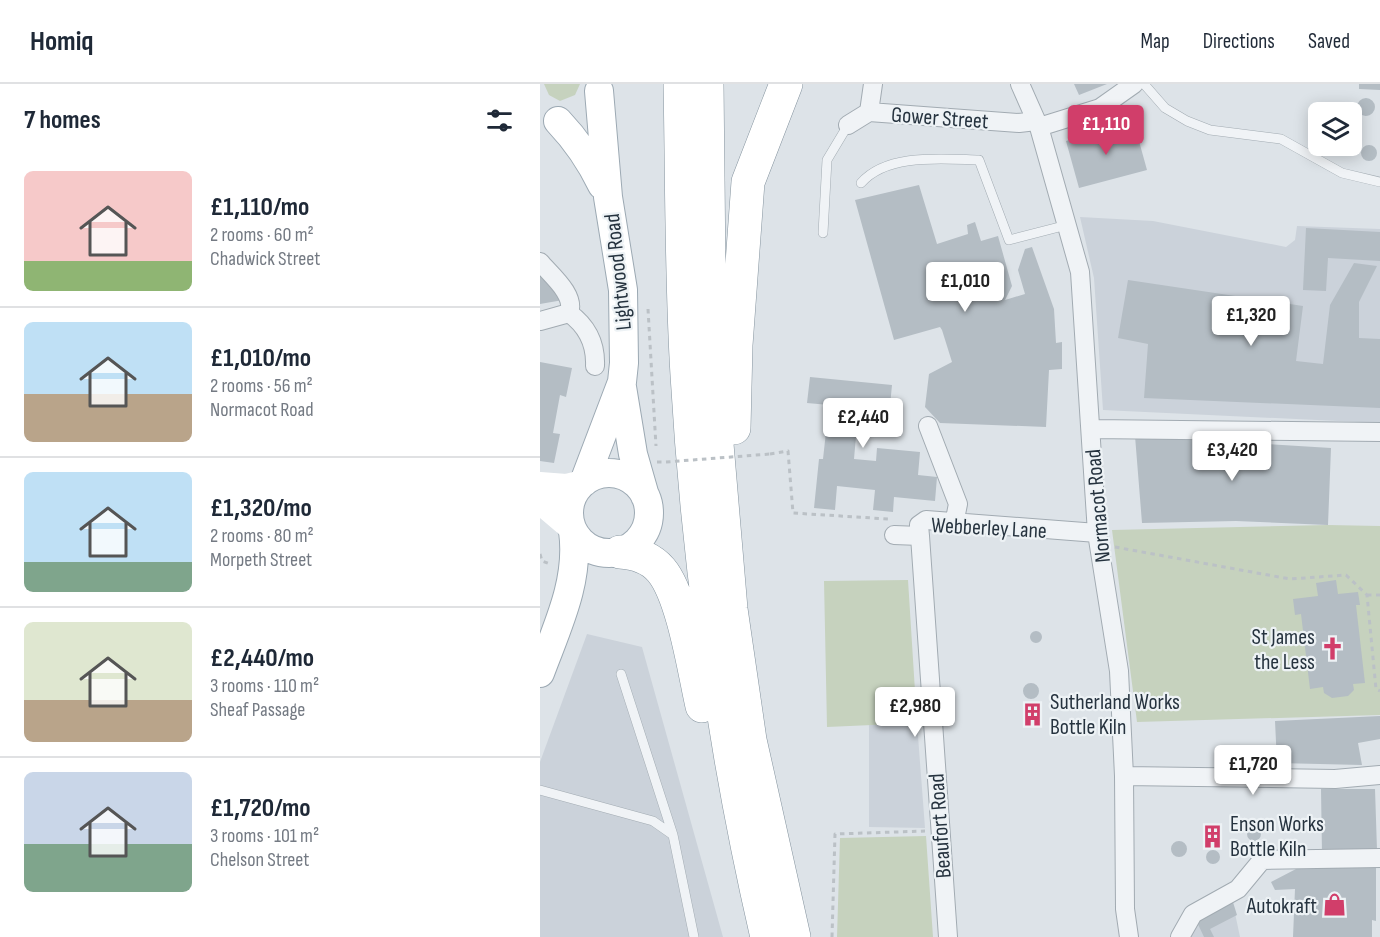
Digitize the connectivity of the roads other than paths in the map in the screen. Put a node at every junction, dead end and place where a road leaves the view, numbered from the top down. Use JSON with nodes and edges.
{"nodes":[{"id":1,"x":680,"y":84,"type":"edge"},
{"id":2,"x":707,"y":84,"type":"edge"},
{"id":3,"x":786,"y":84,"type":"edge"},
{"id":4,"x":873,"y":84,"type":"edge"},
{"id":5,"x":1020,"y":84,"type":"edge"},
{"id":6,"x":1134,"y":84,"type":"edge"},
{"id":7,"x":1144,"y":84,"type":"edge"},
{"id":8,"x":600,"y":86,"type":"edge"},
{"id":9,"x":869,"y":112,"type":"junction"},
{"id":10,"x":547,"y":119,"type":"edge"},
{"id":11,"x":1037,"y":124,"type":"junction"},
{"id":12,"x":848,"y":125,"type":"joint"},
{"id":13,"x":1380,"y":182,"type":"edge"},
{"id":14,"x":861,"y":183,"type":"dead end"},
{"id":15,"x":608,"y":197,"type":"junction"},
{"id":16,"x":1067,"y":225,"type":"junction"},
{"id":17,"x":823,"y":233,"type":"dead end"},
{"id":18,"x":540,"y":262,"type":"edge"},
{"id":19,"x":569,"y":314,"type":"junction"},
{"id":20,"x":540,"y":321,"type":"edge"},
{"id":21,"x":595,"y":366,"type":"dead end"},
{"id":22,"x":622,"y":382,"type":"junction"},
{"id":23,"x":928,"y":426,"type":"dead end"},
{"id":24,"x":1091,"y":429,"type":"junction"},
{"id":25,"x":1380,"y":432,"type":"edge"},
{"id":26,"x":583,"y":482,"type":"junction"},
{"id":27,"x":540,"y":485,"type":"edge"},
{"id":28,"x":645,"y":496,"type":"junction"},
{"id":29,"x":540,"y":501,"type":"edge"},
{"id":30,"x":954,"y":524,"type":"junction"},
{"id":31,"x":923,"y":528,"type":"junction"},
{"id":32,"x":572,"y":530,"type":"junction"},
{"id":33,"x":894,"y":535,"type":"dead end"},
{"id":34,"x":1098,"y":540,"type":"junction"},
{"id":35,"x":617,"y":553,"type":"junction"},
{"id":36,"x":564,"y":578,"type":"junction"},
{"id":37,"x":734,"y":634,"type":"junction"},
{"id":38,"x":540,"y":673,"type":"edge"},
{"id":39,"x":621,"y":674,"type":"dead end"},
{"id":40,"x":1380,"y":775,"type":"edge"},
{"id":41,"x":1124,"y":776,"type":"junction"},
{"id":42,"x":540,"y":790,"type":"edge"},
{"id":43,"x":673,"y":835,"type":"junction"},
{"id":44,"x":1380,"y":858,"type":"edge"},
{"id":45,"x":758,"y":898,"type":"junction"},
{"id":46,"x":694,"y":937,"type":"edge"},
{"id":47,"x":767,"y":937,"type":"edge"},
{"id":48,"x":794,"y":937,"type":"edge"},
{"id":49,"x":948,"y":937,"type":"edge"},
{"id":50,"x":1129,"y":937,"type":"edge"},
{"id":51,"x":1180,"y":937,"type":"edge"}],
"edges":[{"from":1,"to":45,"type":"highway"},
{"from":2,"to":37,"type":"highway"},
{"from":3,"to":37,"type":"highway"},
{"from":4,"to":9,"type":"street"},
{"from":5,"to":11,"type":"street","name":"Normacot Road"},
{"from":6,"to":11,"type":"street","name":"Gower Street"},
{"from":7,"to":13,"type":"lane"},
{"from":8,"to":10,"type":"main road"},
{"from":8,"to":15,"type":"main road","name":"Lightwood Road"},
{"from":9,"to":11,"type":"street","name":"Gower Street"},
{"from":9,"to":12,"type":"street","name":"Gower Street"},
{"from":10,"to":15,"type":"main road","name":"Lightwood Road"},
{"from":11,"to":16,"type":"street","name":"Normacot Road"},
{"from":12,"to":17,"type":"lane"},
{"from":14,"to":16,"type":"lane"},
{"from":15,"to":22,"type":"main road","name":"Lightwood Road"},
{"from":16,"to":24,"type":"street","name":"Normacot Road"},
{"from":18,"to":19,"type":"street"},
{"from":19,"to":20,"type":"street"},
{"from":19,"to":21,"type":"street"},
{"from":22,"to":26,"type":"main road","name":"Lightwood Road"},
{"from":22,"to":28,"type":"main road","name":"Lightwood Road"},
{"from":23,"to":30,"type":"street"},
{"from":24,"to":25,"type":"street"},
{"from":24,"to":34,"type":"street","name":"Normacot Road"},
{"from":26,"to":27,"type":"street"},
{"from":26,"to":28,"type":"main road"},
{"from":26,"to":32,"type":"main road"},
{"from":28,"to":35,"type":"main road"},
{"from":29,"to":32,"type":"street"},
{"from":30,"to":31,"type":"street","name":"Webberley Lane"},
{"from":30,"to":34,"type":"street","name":"Webberley Lane"},
{"from":31,"to":33,"type":"street","name":"Webberley Lane"},
{"from":31,"to":49,"type":"street","name":"Beaufort Road"},
{"from":32,"to":35,"type":"main road"},
{"from":32,"to":36,"type":"main road"},
{"from":34,"to":41,"type":"street","name":"Normacot Road"},
{"from":35,"to":36,"type":"main road"},
{"from":35,"to":45,"type":"highway"},
{"from":36,"to":38,"type":"main road"},
{"from":37,"to":48,"type":"highway"},
{"from":39,"to":43,"type":"lane"},
{"from":40,"to":41,"type":"street"},
{"from":41,"to":50,"type":"street","name":"Normacot Road"},
{"from":42,"to":43,"type":"lane"},
{"from":43,"to":46,"type":"lane"},
{"from":44,"to":51,"type":"street"},
{"from":45,"to":47,"type":"highway"}]}
